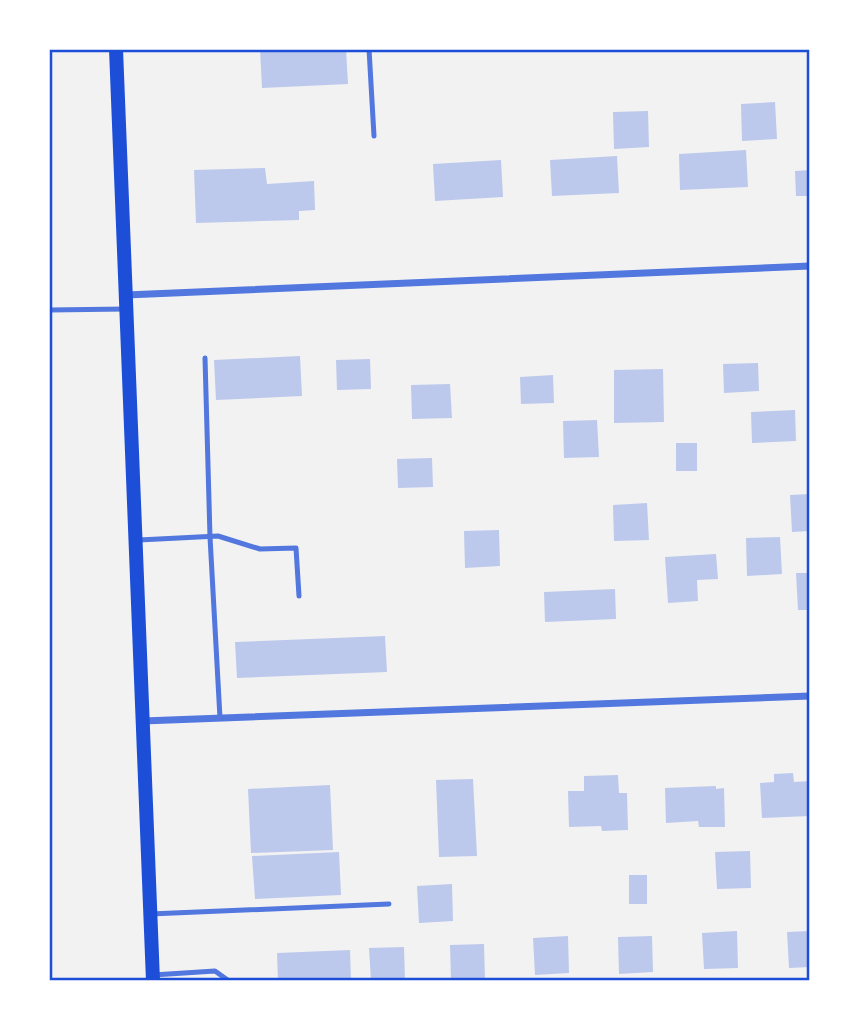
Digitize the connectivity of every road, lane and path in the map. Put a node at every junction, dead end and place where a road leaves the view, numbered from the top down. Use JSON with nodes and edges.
{"nodes":[{"id":1,"x":116,"y":49,"type":"edge"},
{"id":2,"x":369,"y":49,"type":"edge"},
{"id":3,"x":374,"y":136,"type":"dead end"},
{"id":4,"x":810,"y":266,"type":"edge"},
{"id":5,"x":126,"y":302,"type":"junction"},
{"id":6,"x":49,"y":310,"type":"edge"},
{"id":7,"x":205,"y":358,"type":"dead end"},
{"id":8,"x":210,"y":537,"type":"junction"},
{"id":9,"x":135,"y":540,"type":"junction"},
{"id":10,"x":299,"y":596,"type":"dead end"},
{"id":11,"x":810,"y":696,"type":"edge"},
{"id":12,"x":220,"y":718,"type":"junction"},
{"id":13,"x":143,"y":721,"type":"junction"},
{"id":14,"x":389,"y":904,"type":"dead end"},
{"id":15,"x":150,"y":914,"type":"junction"},
{"id":16,"x":153,"y":978,"type":"edge"},
{"id":17,"x":229,"y":981,"type":"edge"}],
"edges":[{"from":1,"to":5,"type":"main road"},
{"from":2,"to":3,"type":"lane"},
{"from":4,"to":5,"type":"street"},
{"from":5,"to":6,"type":"lane"},
{"from":5,"to":9,"type":"main road"},
{"from":7,"to":8,"type":"lane"},
{"from":8,"to":9,"type":"lane"},
{"from":8,"to":10,"type":"lane"},
{"from":8,"to":12,"type":"lane"},
{"from":9,"to":13,"type":"main road"},
{"from":11,"to":12,"type":"street"},
{"from":12,"to":13,"type":"street"},
{"from":13,"to":15,"type":"main road"},
{"from":14,"to":15,"type":"lane"},
{"from":15,"to":16,"type":"main road"},
{"from":16,"to":17,"type":"lane"}]}
